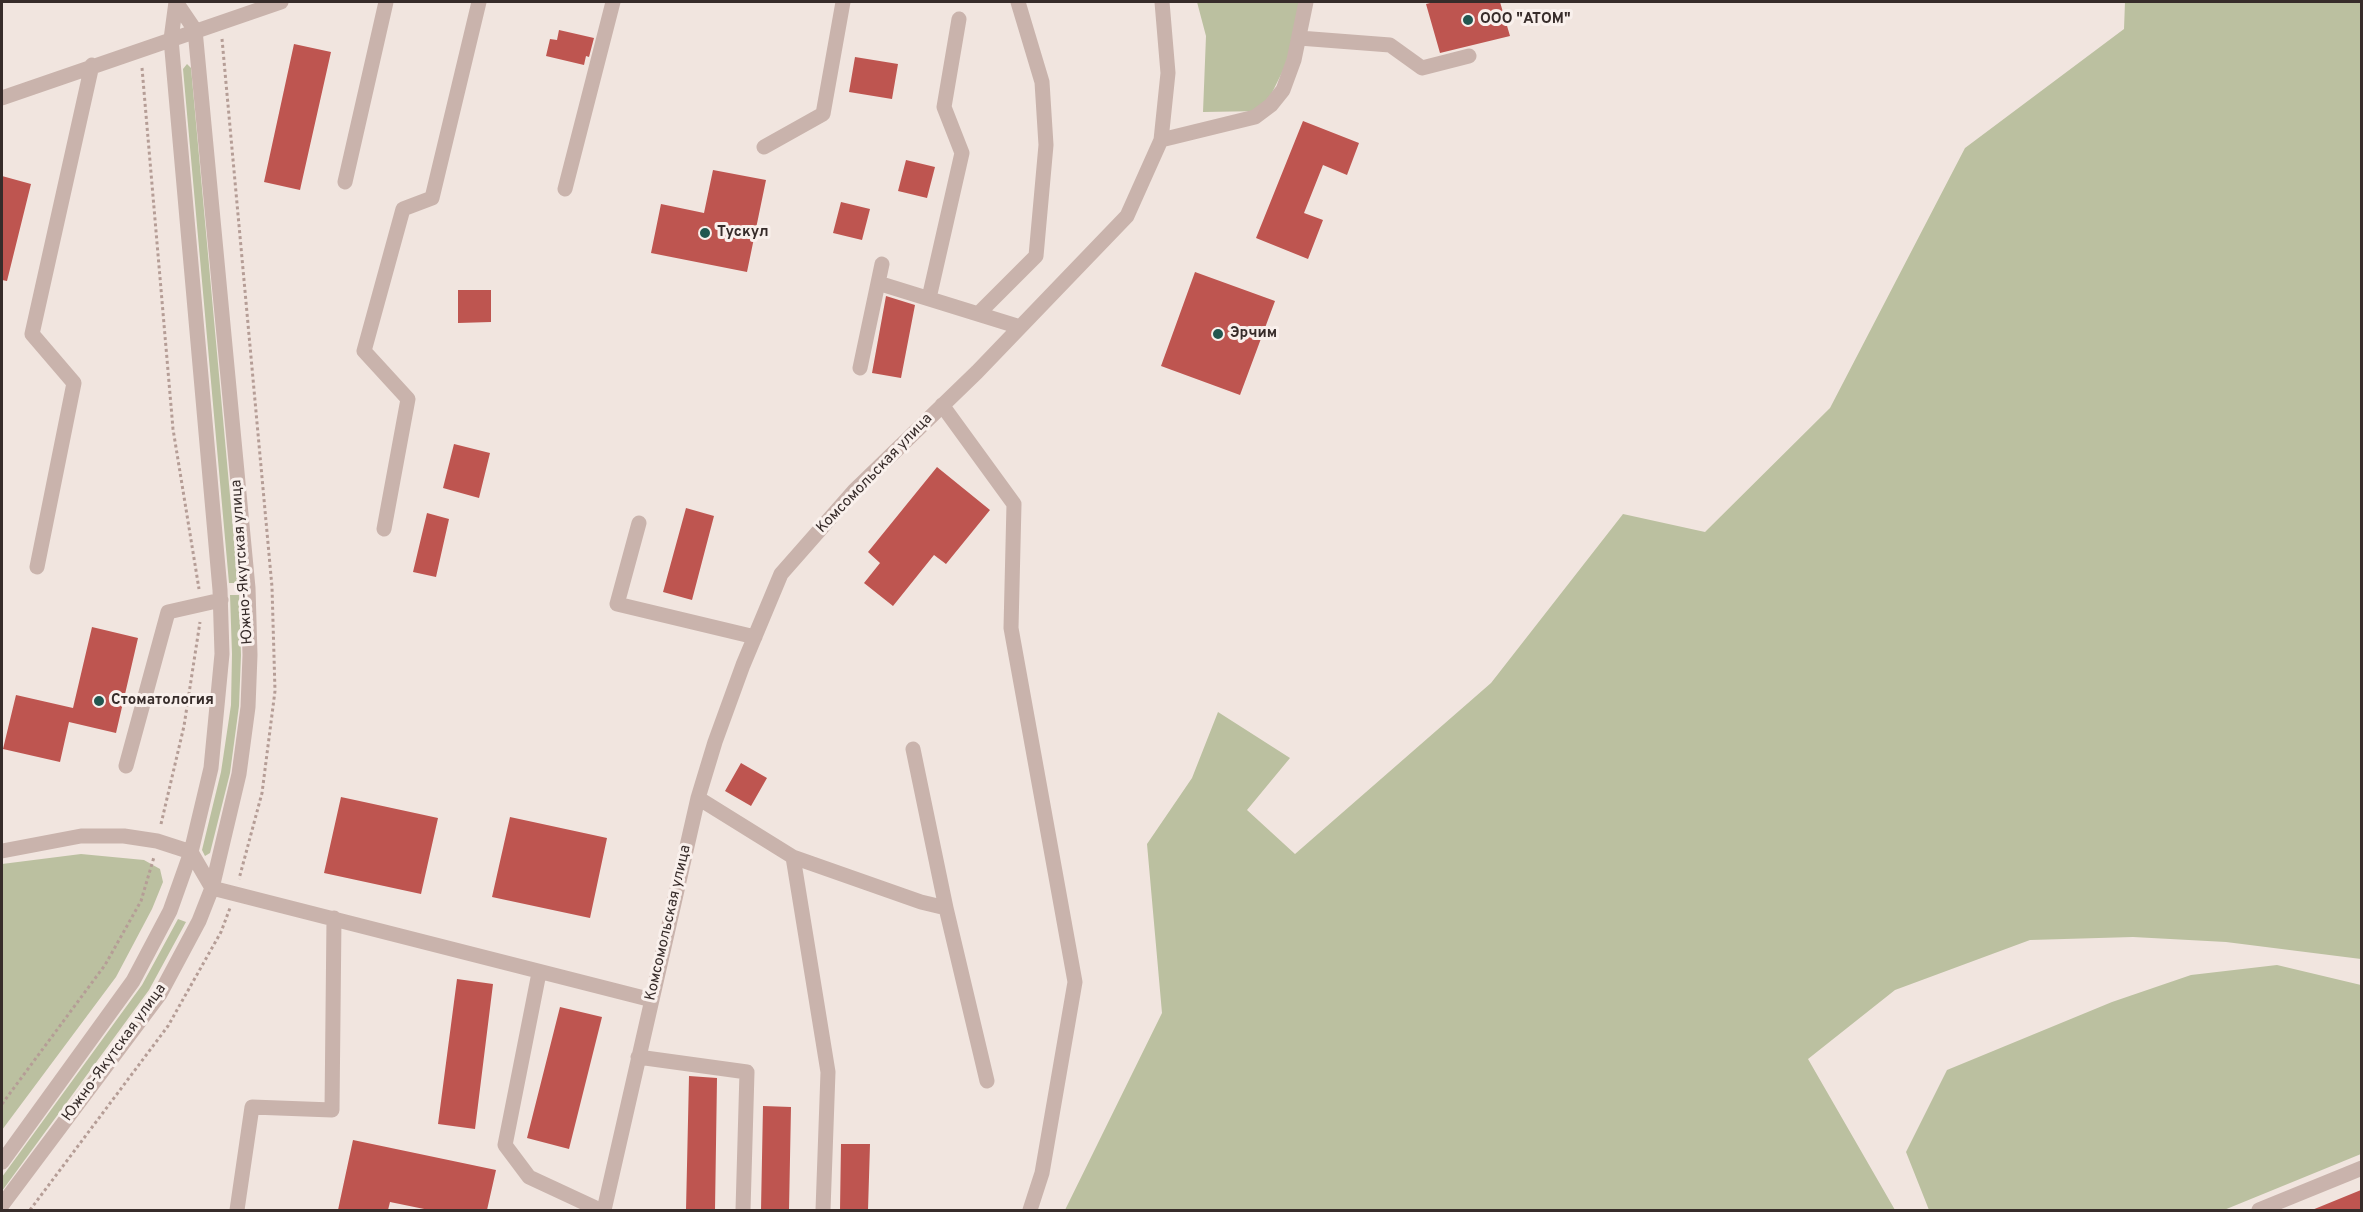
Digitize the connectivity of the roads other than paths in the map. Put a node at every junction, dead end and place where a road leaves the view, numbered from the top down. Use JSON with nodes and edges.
{"nodes":[{"id":1,"x":176,"y":2,"type":"edge"},
{"id":2,"x":281,"y":2,"type":"edge"},
{"id":3,"x":386,"y":2,"type":"edge"},
{"id":4,"x":479,"y":2,"type":"edge"},
{"id":5,"x":613,"y":2,"type":"edge"},
{"id":6,"x":843,"y":2,"type":"edge"},
{"id":7,"x":1018,"y":2,"type":"edge"},
{"id":8,"x":1162,"y":2,"type":"edge"},
{"id":9,"x":1306,"y":2,"type":"edge"},
{"id":10,"x":959,"y":19,"type":"dead end"},
{"id":11,"x":195,"y":30,"type":"junction"},
{"id":12,"x":1299,"y":38,"type":"junction"},
{"id":13,"x":171,"y":39,"type":"junction"},
{"id":14,"x":1469,"y":56,"type":"dead end"},
{"id":15,"x":92,"y":65,"type":"junction"},
{"id":16,"x":2,"y":98,"type":"edge"},
{"id":17,"x":1161,"y":140,"type":"junction"},
{"id":18,"x":764,"y":147,"type":"dead end"},
{"id":19,"x":345,"y":182,"type":"dead end"},
{"id":20,"x":565,"y":189,"type":"dead end"},
{"id":21,"x":882,"y":264,"type":"dead end"},
{"id":22,"x":879,"y":283,"type":"junction"},
{"id":23,"x":929,"y":298,"type":"junction"},
{"id":24,"x":978,"y":314,"type":"junction"},
{"id":25,"x":1020,"y":327,"type":"junction"},
{"id":26,"x":860,"y":368,"type":"dead end"},
{"id":27,"x":942,"y":405,"type":"junction"},
{"id":28,"x":639,"y":524,"type":"dead end"},
{"id":29,"x":384,"y":529,"type":"dead end"},
{"id":30,"x":37,"y":567,"type":"dead end"},
{"id":31,"x":220,"y":600,"type":"junction"},
{"id":32,"x":755,"y":637,"type":"junction"},
{"id":33,"x":913,"y":749,"type":"dead end"},
{"id":34,"x":126,"y":766,"type":"dead end"},
{"id":35,"x":698,"y":798,"type":"junction"},
{"id":36,"x":2,"y":851,"type":"edge"},
{"id":37,"x":191,"y":852,"type":"junction"},
{"id":38,"x":793,"y":857,"type":"junction"},
{"id":39,"x":212,"y":888,"type":"junction"},
{"id":40,"x":946,"y":908,"type":"junction"},
{"id":41,"x":334,"y":918,"type":"junction"},
{"id":42,"x":539,"y":973,"type":"junction"},
{"id":43,"x":652,"y":1000,"type":"junction"},
{"id":44,"x":638,"y":1057,"type":"junction"},
{"id":45,"x":987,"y":1081,"type":"dead end"},
{"id":46,"x":2,"y":1162,"type":"edge"},
{"id":47,"x":2361,"y":1168,"type":"edge"},
{"id":48,"x":2,"y":1205,"type":"edge"},
{"id":49,"x":237,"y":1210,"type":"edge"},
{"id":50,"x":602,"y":1210,"type":"edge"},
{"id":51,"x":743,"y":1210,"type":"edge"},
{"id":52,"x":823,"y":1210,"type":"edge"},
{"id":53,"x":1030,"y":1210,"type":"edge"},
{"id":54,"x":2259,"y":1210,"type":"edge"}],
"edges":[{"from":1,"to":11,"type":"street","name":"Южно-Якутская улица"},
{"from":1,"to":13,"type":"street","name":"Южно-Якутская улица"},
{"from":2,"to":11,"type":"street"},
{"from":3,"to":19,"type":"street"},
{"from":4,"to":29,"type":"street"},
{"from":5,"to":20,"type":"street"},
{"from":6,"to":18,"type":"street"},
{"from":7,"to":24,"type":"street"},
{"from":8,"to":17,"type":"street","name":"Комсомольская улица"},
{"from":9,"to":12,"type":"street"},
{"from":10,"to":23,"type":"street"},
{"from":11,"to":13,"type":"street"},
{"from":11,"to":39,"type":"street","name":"Южно-Якутская улица"},
{"from":12,"to":14,"type":"street"},
{"from":12,"to":17,"type":"street"},
{"from":13,"to":15,"type":"street"},
{"from":13,"to":31,"type":"street","name":"Южно-Якутская улица"},
{"from":15,"to":16,"type":"street"},
{"from":15,"to":30,"type":"street"},
{"from":17,"to":25,"type":"street","name":"Комсомольская улица"},
{"from":21,"to":22,"type":"street"},
{"from":22,"to":23,"type":"street"},
{"from":22,"to":26,"type":"street"},
{"from":23,"to":24,"type":"street"},
{"from":24,"to":25,"type":"street"},
{"from":25,"to":27,"type":"street","name":"Комсомольская улица"},
{"from":27,"to":32,"type":"street","name":"Комсомольская улица"},
{"from":27,"to":53,"type":"street"},
{"from":28,"to":32,"type":"street"},
{"from":31,"to":34,"type":"street"},
{"from":31,"to":37,"type":"street","name":"Южно-Якутская улица"},
{"from":32,"to":35,"type":"street","name":"Комсомольская улица"},
{"from":33,"to":40,"type":"street"},
{"from":35,"to":38,"type":"street"},
{"from":35,"to":43,"type":"street","name":"Комсомольская улица"},
{"from":36,"to":37,"type":"street"},
{"from":37,"to":39,"type":"street"},
{"from":37,"to":46,"type":"street","name":"Южно-Якутская улица"},
{"from":38,"to":40,"type":"street"},
{"from":38,"to":52,"type":"street"},
{"from":39,"to":41,"type":"street"},
{"from":39,"to":48,"type":"street","name":"Южно-Якутская улица"},
{"from":40,"to":45,"type":"street"},
{"from":41,"to":42,"type":"street"},
{"from":41,"to":49,"type":"street"},
{"from":42,"to":43,"type":"street"},
{"from":42,"to":50,"type":"street"},
{"from":43,"to":44,"type":"street","name":"Комсомольская улица"},
{"from":44,"to":50,"type":"street","name":"Комсомольская улица"},
{"from":44,"to":51,"type":"street"},
{"from":47,"to":54,"type":"street"}]}
